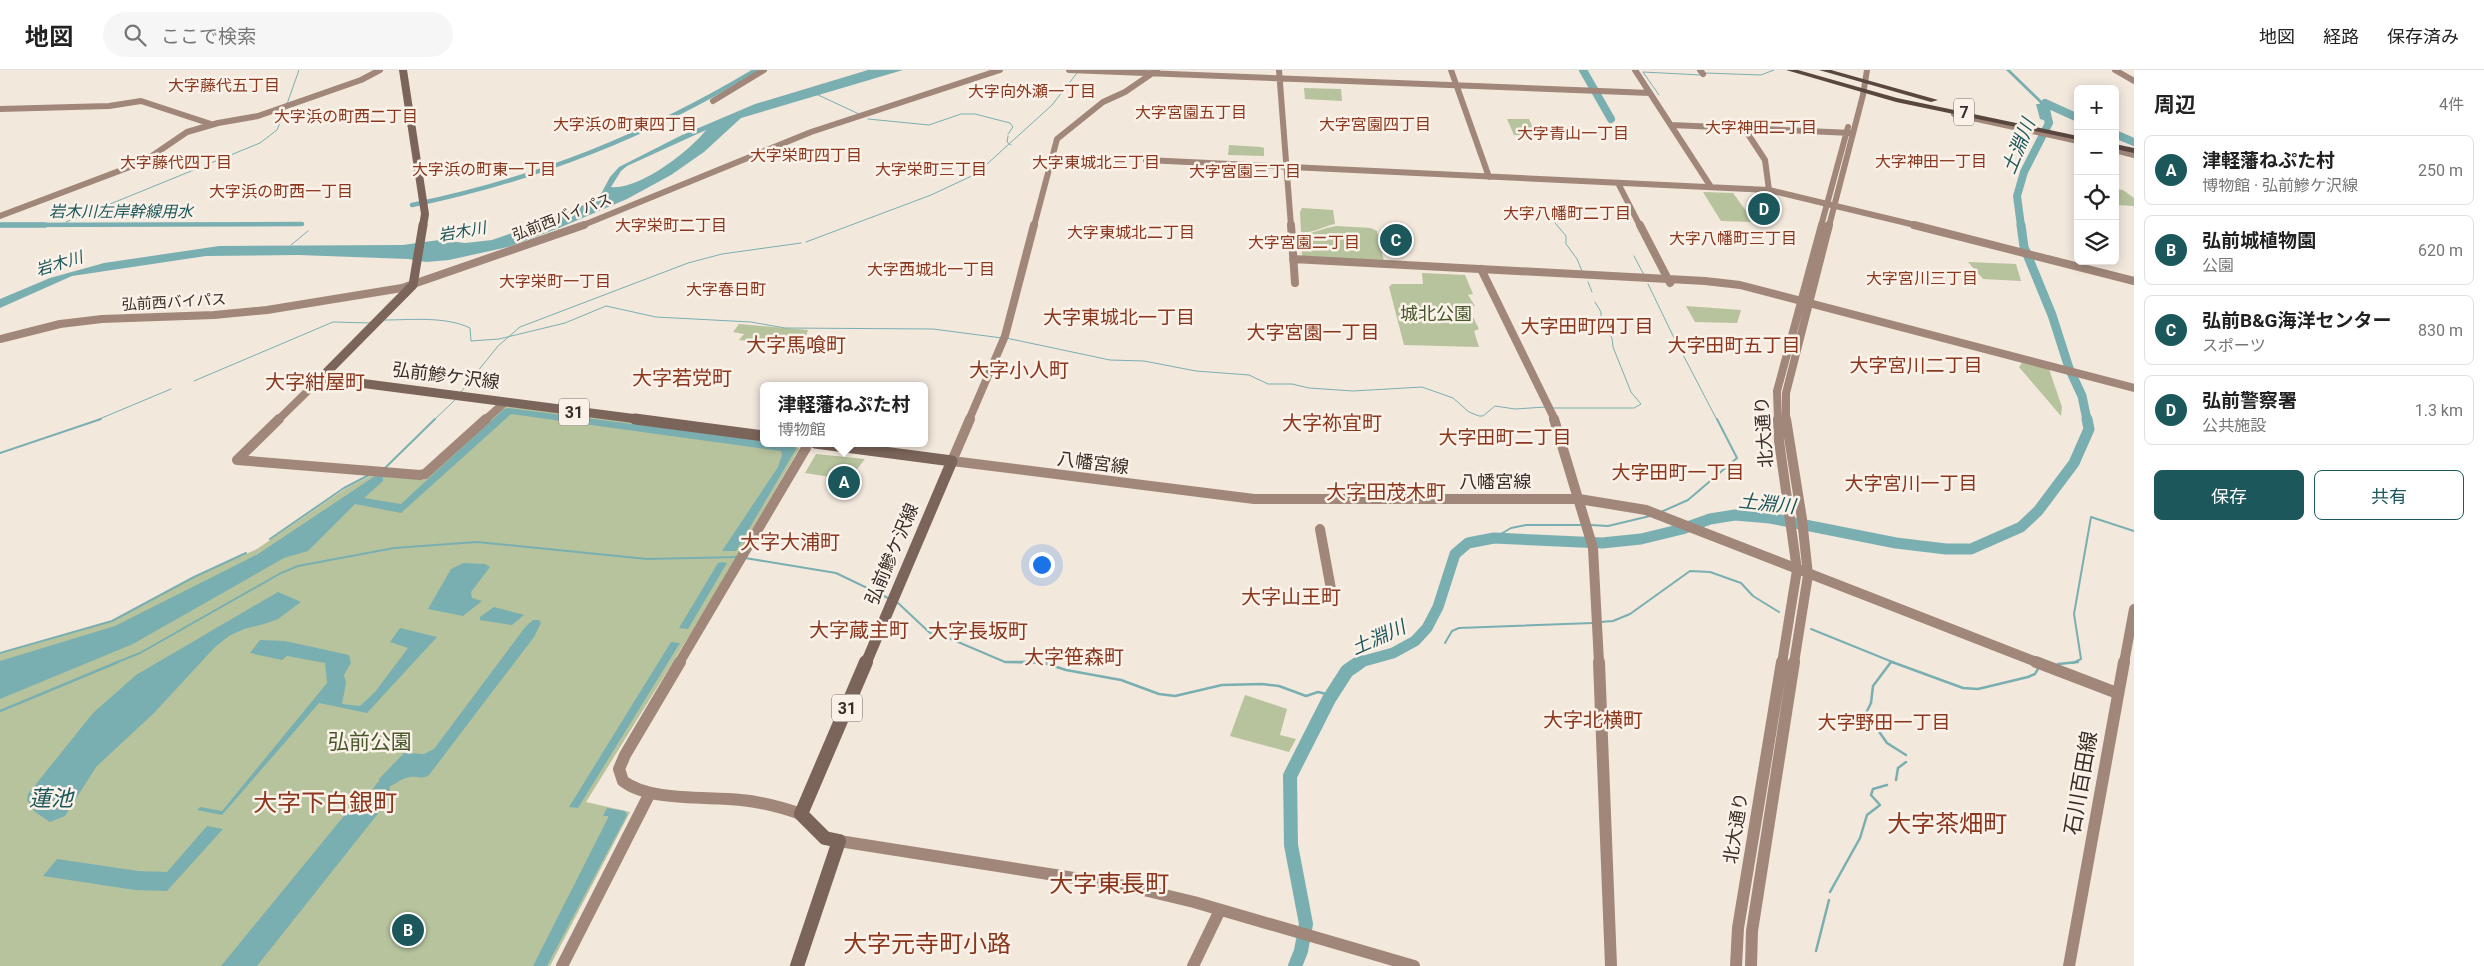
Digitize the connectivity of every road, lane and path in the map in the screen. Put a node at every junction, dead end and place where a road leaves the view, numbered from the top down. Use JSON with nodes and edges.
{"nodes":[{"id":1,"x":380,"y":70,"type":"edge"},
{"id":2,"x":403,"y":70,"type":"edge"},
{"id":3,"x":764,"y":70,"type":"edge"},
{"id":4,"x":1000,"y":70,"type":"edge"},
{"id":5,"x":1069,"y":70,"type":"edge"},
{"id":6,"x":1157,"y":70,"type":"edge"},
{"id":7,"x":1278,"y":70,"type":"edge"},
{"id":8,"x":1451,"y":70,"type":"edge"},
{"id":9,"x":1636,"y":70,"type":"edge"},
{"id":10,"x":1790,"y":70,"type":"edge"},
{"id":11,"x":1804,"y":70,"type":"edge"},
{"id":12,"x":1809,"y":70,"type":"edge"},
{"id":13,"x":1867,"y":70,"type":"edge"},
{"id":14,"x":2115,"y":70,"type":"edge"},
{"id":15,"x":1150,"y":74,"type":"junction"},
{"id":16,"x":1824,"y":74,"type":"edge"},
{"id":17,"x":1279,"y":78,"type":"junction"},
{"id":18,"x":2134,"y":81,"type":"edge"},
{"id":19,"x":1864,"y":82,"type":"junction"},
{"id":20,"x":1457,"y":86,"type":"junction"},
{"id":21,"x":1860,"y":91,"type":"junction"},
{"id":22,"x":1650,"y":93,"type":"junction"},
{"id":23,"x":713,"y":102,"type":"dead end"},
{"id":24,"x":0,"y":109,"type":"edge"},
{"id":25,"x":211,"y":124,"type":"junction"},
{"id":26,"x":1670,"y":125,"type":"junction"},
{"id":27,"x":2034,"y":127,"type":"junction"},
{"id":28,"x":1744,"y":128,"type":"junction"},
{"id":29,"x":1850,"y":133,"type":"junction"},
{"id":30,"x":2074,"y":136,"type":"edge"},
{"id":31,"x":2119,"y":146,"type":"edge"},
{"id":32,"x":2134,"y":150,"type":"edge"},
{"id":33,"x":2119,"y":151,"type":"edge"},
{"id":34,"x":2134,"y":155,"type":"edge"},
{"id":35,"x":1146,"y":160,"type":"dead end"},
{"id":36,"x":1285,"y":167,"type":"junction"},
{"id":37,"x":1489,"y":176,"type":"junction"},
{"id":38,"x":1618,"y":183,"type":"junction"},
{"id":39,"x":1710,"y":187,"type":"junction"},
{"id":40,"x":1769,"y":190,"type":"junction"},
{"id":41,"x":1831,"y":203,"type":"junction"},
{"id":42,"x":0,"y":216,"type":"edge"},
{"id":43,"x":1293,"y":261,"type":"junction"},
{"id":44,"x":1483,"y":271,"type":"junction"},
{"id":45,"x":1669,"y":281,"type":"junction"},
{"id":46,"x":2134,"y":281,"type":"edge"},
{"id":47,"x":413,"y":282,"type":"junction"},
{"id":48,"x":1295,"y":283,"type":"dead end"},
{"id":49,"x":1804,"y":302,"type":"junction"},
{"id":50,"x":0,"y":339,"type":"edge"},
{"id":51,"x":320,"y":378,"type":"junction"},
{"id":52,"x":2134,"y":388,"type":"edge"},
{"id":53,"x":504,"y":402,"type":"junction"},
{"id":54,"x":760,"y":435,"type":"edge"},
{"id":55,"x":806,"y":447,"type":"edge"},
{"id":56,"x":846,"y":447,"type":"edge"},
{"id":57,"x":952,"y":461,"type":"junction"},
{"id":58,"x":1579,"y":499,"type":"junction"},
{"id":59,"x":1320,"y":529,"type":"dead end"},
{"id":60,"x":1798,"y":533,"type":"junction"},
{"id":61,"x":1803,"y":572,"type":"junction"},
{"id":62,"x":1334,"y":600,"type":"dead end"},
{"id":63,"x":2134,"y":609,"type":"edge"},
{"id":64,"x":2117,"y":693,"type":"junction"},
{"id":65,"x":650,"y":792,"type":"junction"},
{"id":66,"x":800,"y":814,"type":"junction"},
{"id":67,"x":839,"y":841,"type":"junction"},
{"id":68,"x":1220,"y":910,"type":"junction"},
{"id":69,"x":562,"y":966,"type":"edge"},
{"id":70,"x":797,"y":966,"type":"edge"},
{"id":71,"x":1193,"y":966,"type":"edge"},
{"id":72,"x":1414,"y":966,"type":"edge"},
{"id":73,"x":1611,"y":966,"type":"edge"},
{"id":74,"x":1736,"y":966,"type":"edge"},
{"id":75,"x":1751,"y":966,"type":"edge"},
{"id":76,"x":2069,"y":966,"type":"edge"}],
"edges":[{"from":1,"to":25,"type":"street"},
{"from":2,"to":47,"type":"main road"},
{"from":3,"to":23,"type":"street"},
{"from":4,"to":47,"type":"street","name":"弘前西バイパス"},
{"from":5,"to":15,"type":"street"},
{"from":6,"to":15,"type":"street"},
{"from":7,"to":17,"type":"street"},
{"from":8,"to":20,"type":"street"},
{"from":9,"to":22,"type":"street"},
{"from":10,"to":21,"type":"highway"},
{"from":11,"to":16,"type":"highway","number":"7"},
{"from":12,"to":16,"type":"highway","number":"7"},
{"from":13,"to":19,"type":"street"},
{"from":14,"to":18,"type":"street"},
{"from":15,"to":17,"type":"street"},
{"from":15,"to":57,"type":"street"},
{"from":16,"to":19,"type":"highway"},
{"from":16,"to":27,"type":"highway","number":"7"},
{"from":17,"to":20,"type":"street"},
{"from":17,"to":36,"type":"street"},
{"from":19,"to":21,"type":"street"},
{"from":19,"to":27,"type":"highway"},
{"from":20,"to":22,"type":"street"},
{"from":20,"to":37,"type":"street"},
{"from":21,"to":27,"type":"highway"},
{"from":21,"to":29,"type":"street"},
{"from":22,"to":26,"type":"street"},
{"from":24,"to":25,"type":"street"},
{"from":25,"to":42,"type":"street"},
{"from":26,"to":28,"type":"street"},
{"from":26,"to":39,"type":"street"},
{"from":27,"to":30,"type":"highway"},
{"from":28,"to":29,"type":"street"},
{"from":28,"to":40,"type":"street"},
{"from":29,"to":41,"type":"street"},
{"from":31,"to":32,"type":"highway"},
{"from":33,"to":34,"type":"street"},
{"from":35,"to":36,"type":"street"},
{"from":36,"to":37,"type":"street"},
{"from":36,"to":43,"type":"street"},
{"from":37,"to":38,"type":"street"},
{"from":38,"to":39,"type":"street"},
{"from":38,"to":45,"type":"street"},
{"from":39,"to":40,"type":"street"},
{"from":40,"to":41,"type":"street"},
{"from":41,"to":46,"type":"street"},
{"from":41,"to":49,"type":"street"},
{"from":43,"to":44,"type":"street"},
{"from":43,"to":48,"type":"street"},
{"from":44,"to":45,"type":"street"},
{"from":44,"to":58,"type":"street"},
{"from":45,"to":49,"type":"street"},
{"from":47,"to":50,"type":"street","name":"弘前西バイパス"},
{"from":47,"to":51,"type":"main road"},
{"from":49,"to":52,"type":"street"},
{"from":49,"to":60,"type":"street"},
{"from":49,"to":60,"type":"street","name":"北大通り"},
{"from":51,"to":53,"type":"main road","name":"弘前鰺ケ沢線","number":"31"},
{"from":51,"to":53,"type":"street"},
{"from":53,"to":54,"type":"main road","name":"弘前鰺ケ沢線","number":"31"},
{"from":55,"to":65,"type":"street"},
{"from":56,"to":57,"type":"main road"},
{"from":57,"to":58,"type":"street","name":"八幡宮線"},
{"from":57,"to":66,"type":"main road","name":"弘前鰺ケ沢線","number":"31"},
{"from":58,"to":61,"type":"street","name":"八幡宮線"},
{"from":58,"to":73,"type":"street"},
{"from":59,"to":62,"type":"street"},
{"from":60,"to":61,"type":"street","name":"北大通り"},
{"from":61,"to":64,"type":"street","name":"八幡宮線"},
{"from":61,"to":74,"type":"street","name":"北大通り"},
{"from":61,"to":75,"type":"street","name":"北大通り"},
{"from":63,"to":64,"type":"street","name":"石川百田線"},
{"from":64,"to":76,"type":"street","name":"石川百田線"},
{"from":65,"to":66,"type":"street"},
{"from":65,"to":69,"type":"street"},
{"from":66,"to":67,"type":"main road"},
{"from":67,"to":68,"type":"street"},
{"from":67,"to":70,"type":"main road"},
{"from":68,"to":71,"type":"street"},
{"from":68,"to":72,"type":"street"}]}
